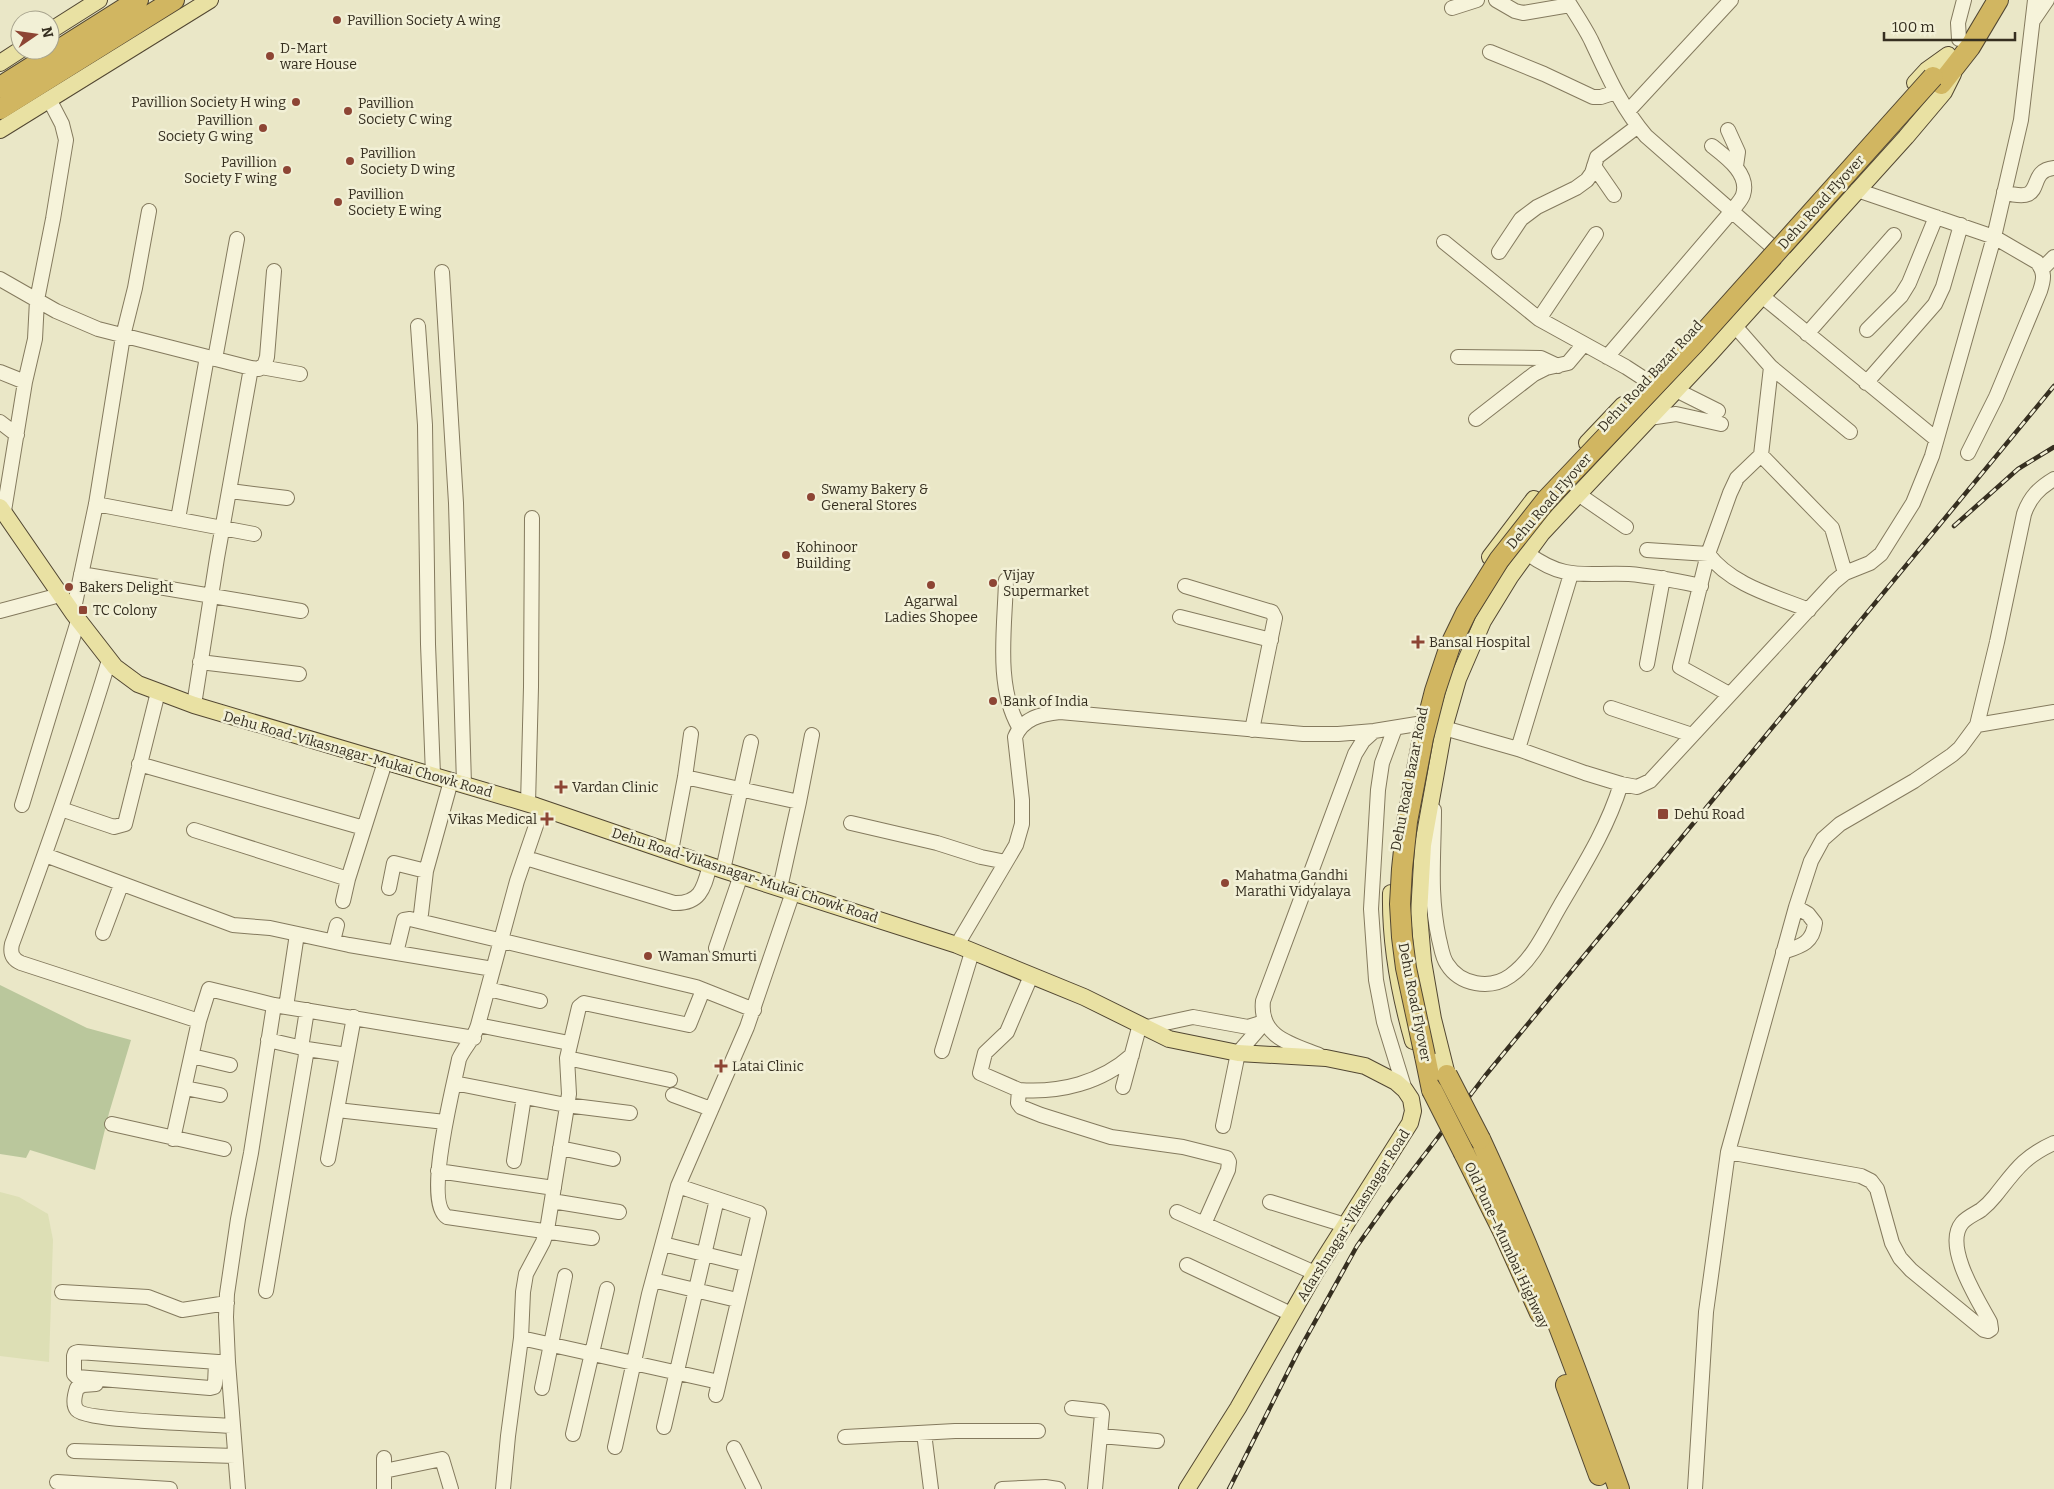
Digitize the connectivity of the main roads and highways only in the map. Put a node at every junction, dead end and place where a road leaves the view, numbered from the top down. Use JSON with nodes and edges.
{"nodes":[{"id":1,"x":99,"y":0,"type":"edge"},
{"id":2,"x":138,"y":0,"type":"edge"},
{"id":3,"x":174,"y":0,"type":"edge"},
{"id":4,"x":210,"y":0,"type":"edge"},
{"id":5,"x":1984,"y":0,"type":"edge"},
{"id":6,"x":1998,"y":0,"type":"edge"},
{"id":7,"x":60,"y":25,"type":"edge"},
{"id":8,"x":1955,"y":53,"type":"junction"},
{"id":9,"x":0,"y":87,"type":"edge"},
{"id":10,"x":0,"y":109,"type":"edge"},
{"id":11,"x":0,"y":130,"type":"edge"},
{"id":12,"x":2,"y":509,"type":"edge"},
{"id":13,"x":1430,"y":1054,"type":"junction"},
{"id":14,"x":1447,"y":1075,"type":"junction"},
{"id":15,"x":1406,"y":1090,"type":"joint"},
{"id":16,"x":1432,"y":1090,"type":"junction"},
{"id":17,"x":1480,"y":1139,"type":"joint"},
{"id":18,"x":1187,"y":1489,"type":"edge"},
{"id":19,"x":1604,"y":1489,"type":"edge"},
{"id":20,"x":1618,"y":1489,"type":"edge"}],
"edges":[{"from":1,"to":7,"type":"main road"},
{"from":2,"to":9,"type":"highway"},
{"from":3,"to":10,"type":"highway"},
{"from":4,"to":11,"type":"main road"},
{"from":5,"to":8,"type":"highway"},
{"from":6,"to":8,"type":"highway"},
{"from":8,"to":13,"type":"highway","name":"Dehu Road Flyover"},
{"from":8,"to":14,"type":"main road","name":"Dehu Road Bazar Road"},
{"from":8,"to":16,"type":"main road","name":"Dehu Road Bazar Road"},
{"from":12,"to":15,"type":"main road","name":"Dehu Road-Vikasnagar-Mukai Chowk Road"},
{"from":13,"to":14,"type":"highway","name":"Dehu Road Flyover"},
{"from":13,"to":16,"type":"highway","name":"Dehu Road Flyover"},
{"from":14,"to":17,"type":"highway","name":"Dehu Road Flyover","bridge":true},
{"from":15,"to":18,"type":"main road","name":"Adarshnagar-Vikasnagar Road"},
{"from":16,"to":19,"type":"highway","name":"Old Pune–Mumbai Highway","bridge":true},
{"from":17,"to":20,"type":"highway","name":"Old Pune–Mumbai Highway"}]}
